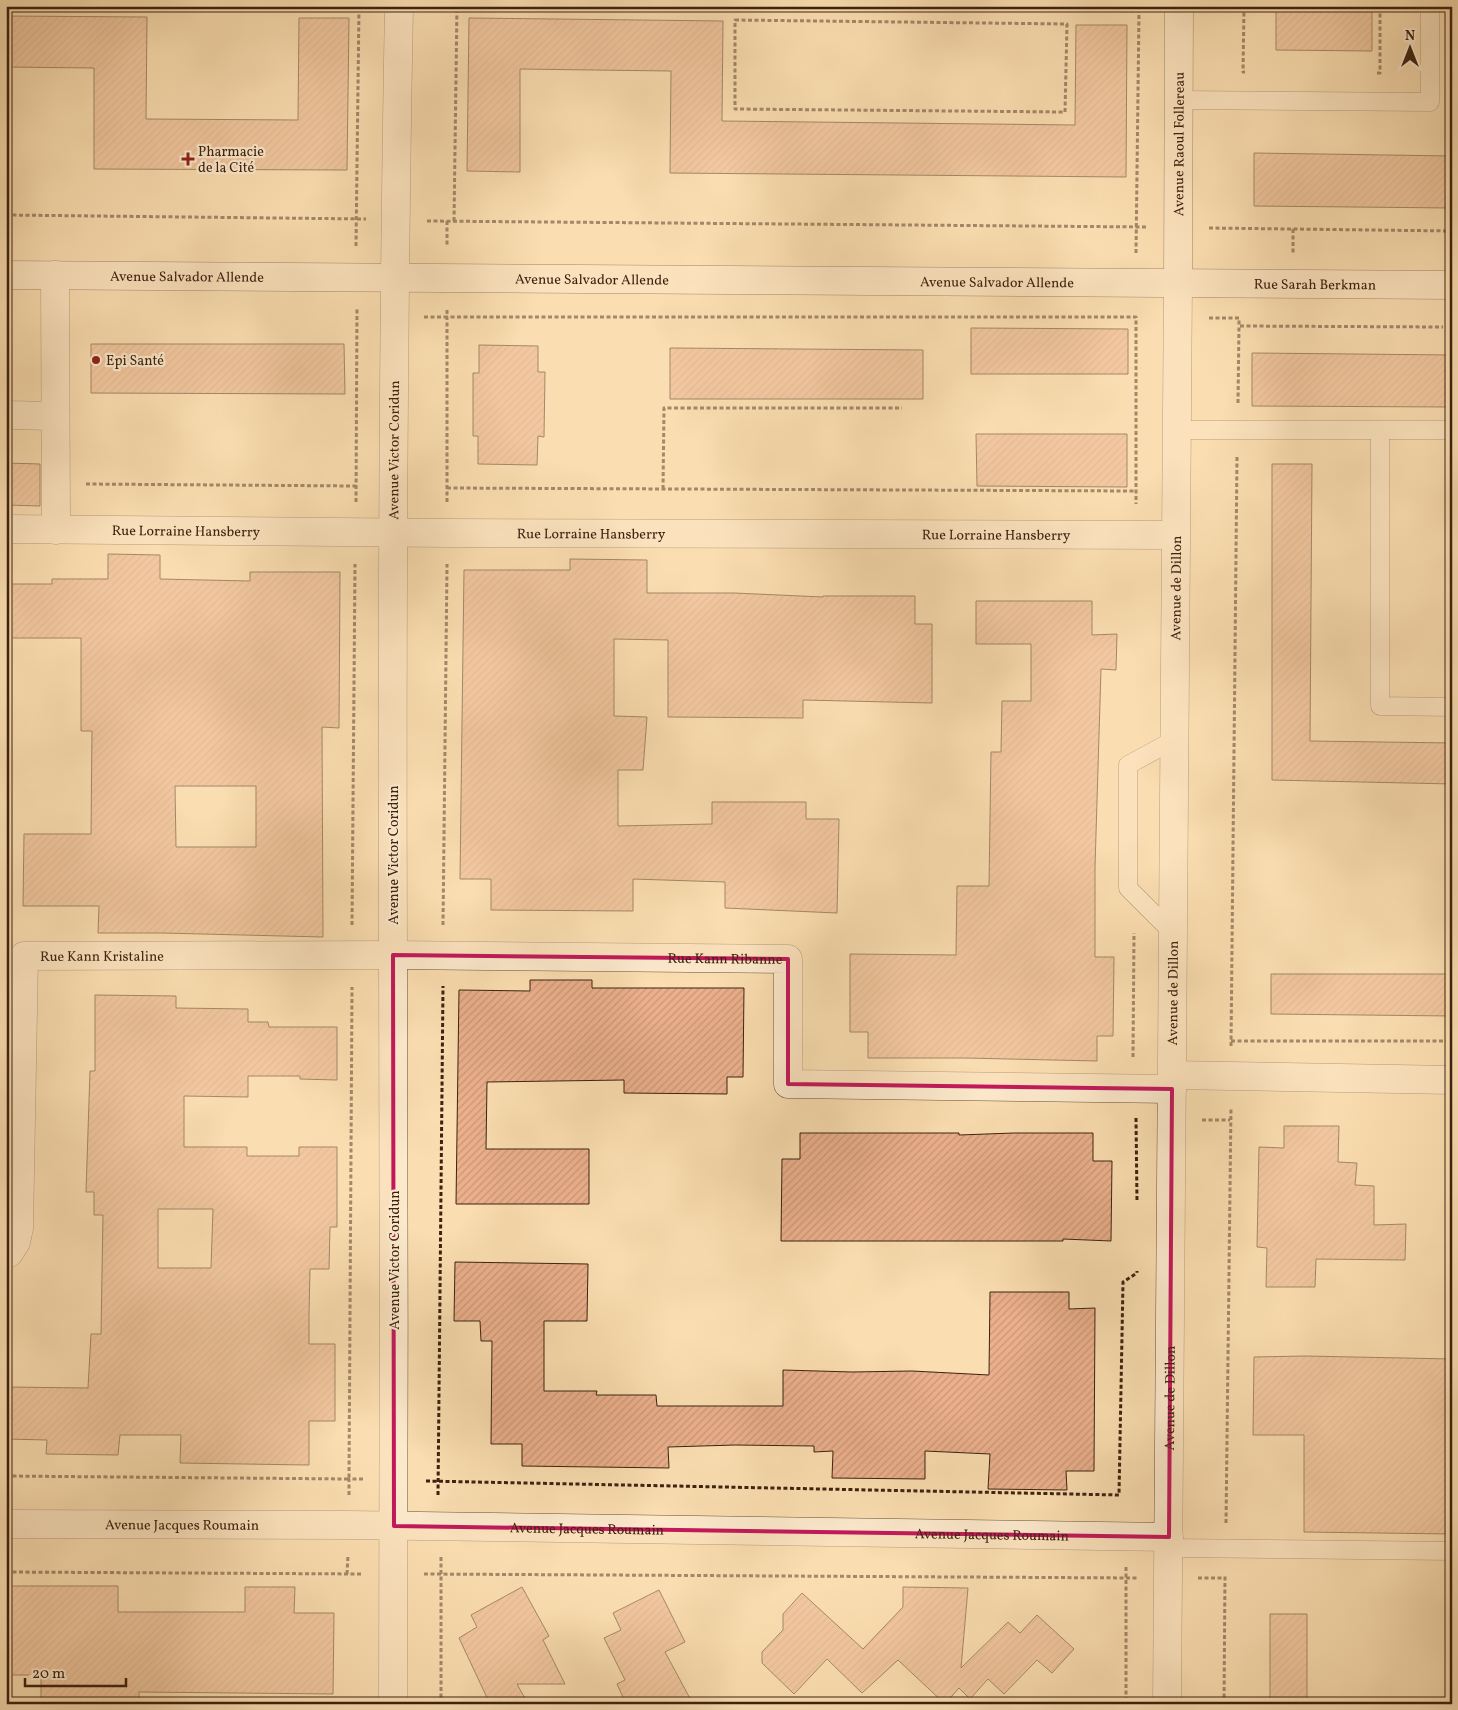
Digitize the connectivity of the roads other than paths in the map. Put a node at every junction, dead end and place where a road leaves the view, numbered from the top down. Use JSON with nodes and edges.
{"nodes":[{"id":1,"x":399,"y":6,"type":"edge"},
{"id":2,"x":1179,"y":6,"type":"edge"},
{"id":3,"x":1430,"y":6,"type":"edge"},
{"id":4,"x":1179,"y":100,"type":"junction"},
{"id":5,"x":6,"y":274,"type":"edge"},
{"id":6,"x":55,"y":275,"type":"junction"},
{"id":7,"x":395,"y":277,"type":"junction"},
{"id":8,"x":1178,"y":282,"type":"junction"},
{"id":9,"x":1452,"y":285,"type":"edge"},
{"id":10,"x":6,"y":415,"type":"edge"},
{"id":11,"x":55,"y":416,"type":"junction"},
{"id":12,"x":1176,"y":430,"type":"junction"},
{"id":13,"x":1380,"y":430,"type":"junction"},
{"id":14,"x":1452,"y":430,"type":"edge"},
{"id":15,"x":6,"y":529,"type":"edge"},
{"id":16,"x":56,"y":530,"type":"junction"},
{"id":17,"x":393,"y":533,"type":"junction"},
{"id":18,"x":1175,"y":535,"type":"junction"},
{"id":19,"x":1452,"y":707,"type":"edge"},
{"id":20,"x":1174,"y":740,"type":"junction"},
{"id":21,"x":1173,"y":933,"type":"junction"},
{"id":22,"x":393,"y":955,"type":"junction"},
{"id":23,"x":1452,"y":1080,"type":"edge"},
{"id":24,"x":1173,"y":1082,"type":"junction"},
{"id":25,"x":6,"y":1255,"type":"edge"},
{"id":26,"x":6,"y":1524,"type":"edge"},
{"id":27,"x":394,"y":1526,"type":"junction"},
{"id":28,"x":1168,"y":1543,"type":"junction"},
{"id":29,"x":1452,"y":1551,"type":"edge"},
{"id":30,"x":393,"y":1704,"type":"edge"},
{"id":31,"x":1167,"y":1704,"type":"edge"}],
"edges":[{"from":1,"to":7,"type":"street","name":"Avenue Victor Coridun"},
{"from":2,"to":4,"type":"street","name":"Avenue Raoul Follereau"},
{"from":3,"to":4,"type":"lane"},
{"from":4,"to":8,"type":"street","name":"Avenue Raoul Follereau"},
{"from":5,"to":6,"type":"street","name":"Avenue Salvador Allende"},
{"from":6,"to":7,"type":"street","name":"Avenue Salvador Allende"},
{"from":6,"to":11,"type":"street"},
{"from":7,"to":8,"type":"street","name":"Avenue Salvador Allende"},
{"from":7,"to":17,"type":"street","name":"Avenue Victor Coridun"},
{"from":8,"to":9,"type":"street","name":"Rue Sarah Berkman"},
{"from":8,"to":12,"type":"street","name":"Avenue de Dillon"},
{"from":10,"to":11,"type":"street"},
{"from":11,"to":16,"type":"street"},
{"from":12,"to":13,"type":"lane"},
{"from":12,"to":18,"type":"street","name":"Avenue de Dillon"},
{"from":13,"to":14,"type":"lane"},
{"from":13,"to":19,"type":"lane"},
{"from":15,"to":16,"type":"street","name":"Rue Lorraine Hansberry"},
{"from":16,"to":17,"type":"street","name":"Rue Lorraine Hansberry"},
{"from":17,"to":18,"type":"street","name":"Rue Lorraine Hansberry"},
{"from":17,"to":22,"type":"street","name":"Avenue Victor Coridun"},
{"from":18,"to":20,"type":"street","name":"Avenue de Dillon"},
{"from":20,"to":21,"type":"street","name":"Avenue de Dillon"},
{"from":20,"to":21,"type":"lane"},
{"from":21,"to":24,"type":"street","name":"Avenue de Dillon"},
{"from":22,"to":24,"type":"street","name":"Rue Kann Ribanne"},
{"from":22,"to":25,"type":"street","name":"Rue Kann Kristaline"},
{"from":22,"to":27,"type":"street","name":"Avenue Victor Coridun"},
{"from":23,"to":24,"type":"street"},
{"from":24,"to":28,"type":"street","name":"Avenue de Dillon"},
{"from":26,"to":27,"type":"street","name":"Avenue Jacques Roumain"},
{"from":27,"to":28,"type":"street","name":"Avenue Jacques Roumain"},
{"from":27,"to":30,"type":"street","name":"Avenue Victor Coridun"},
{"from":28,"to":29,"type":"lane"},
{"from":28,"to":31,"type":"street","name":"Avenue de Dillon"}]}
